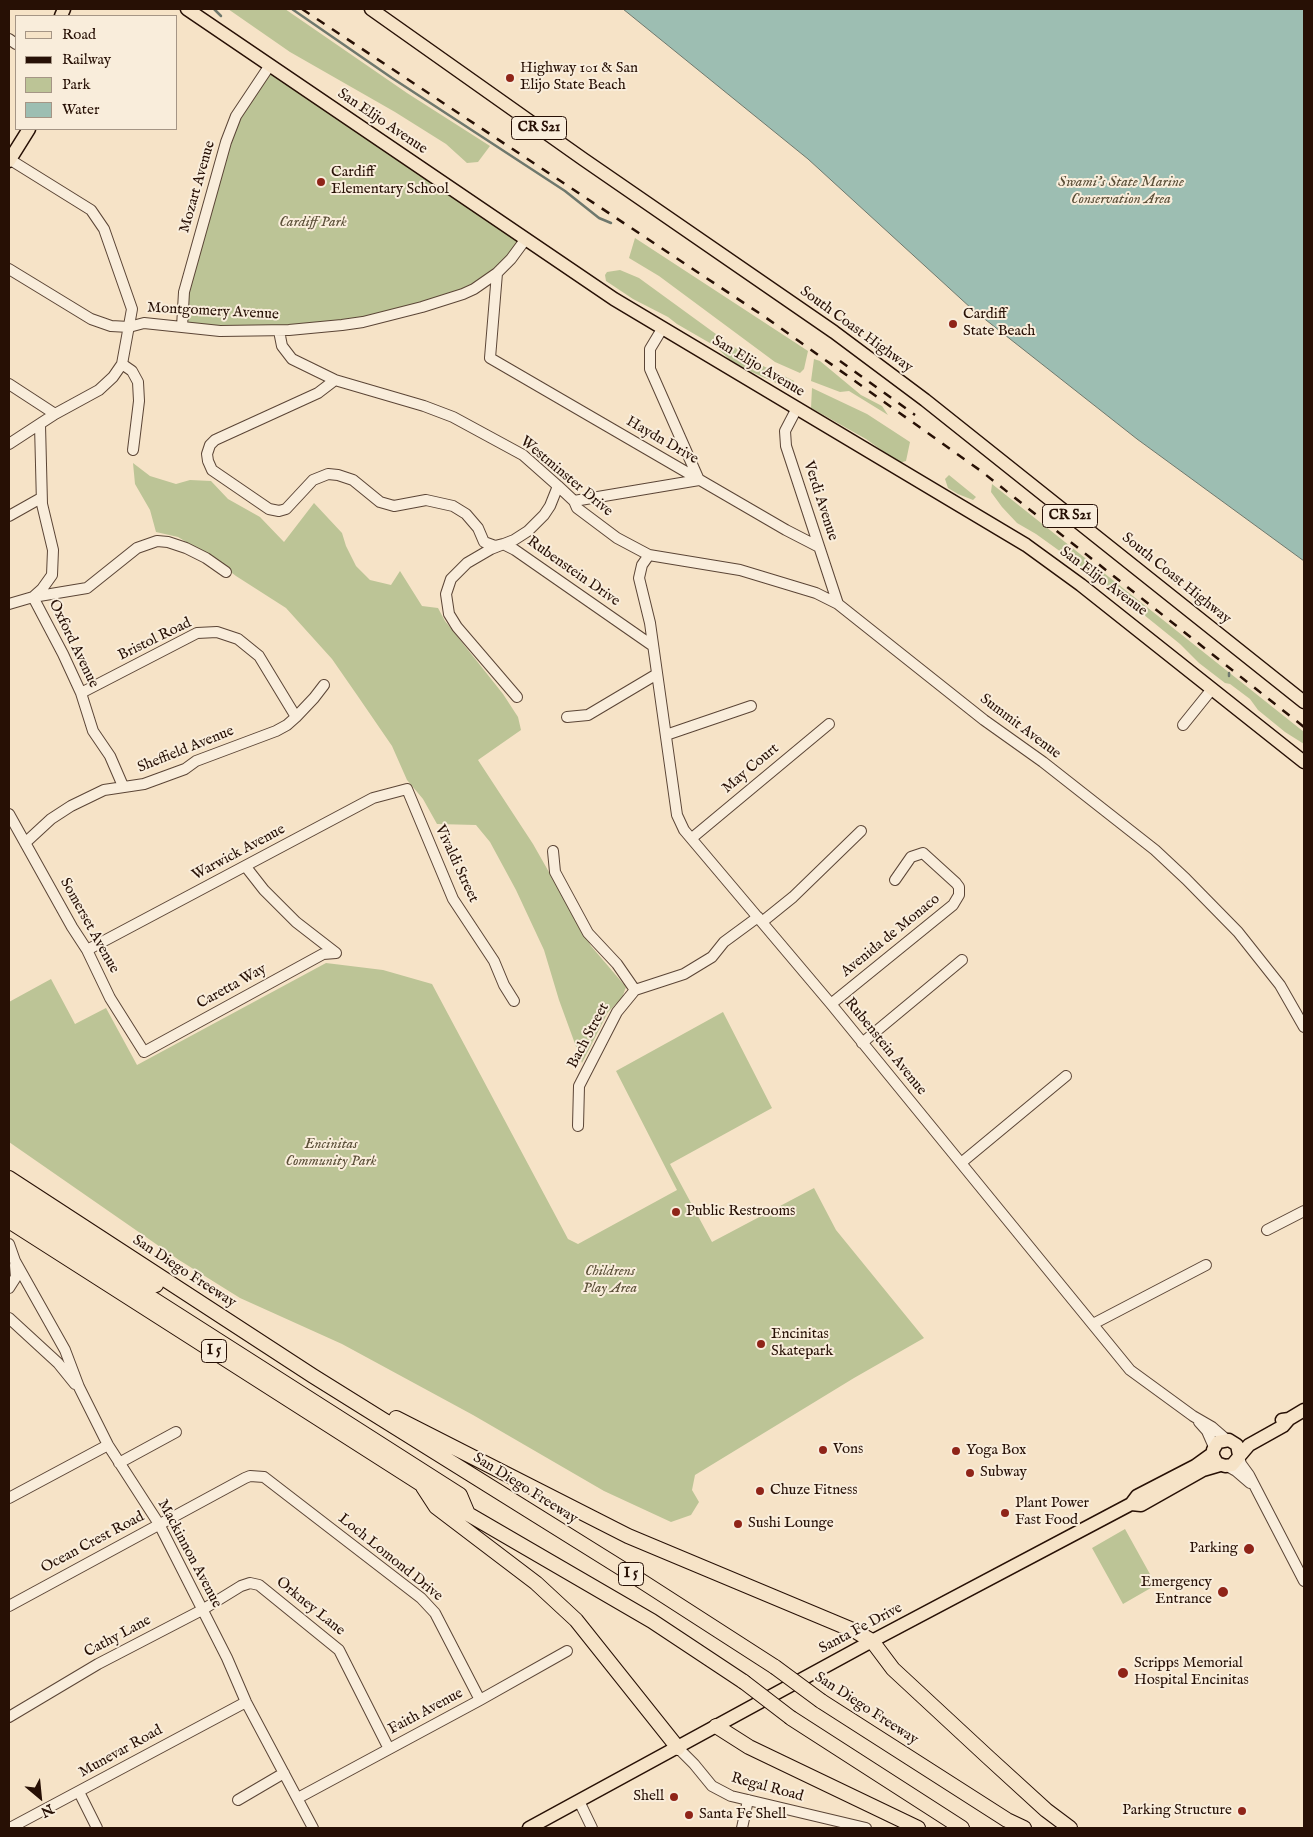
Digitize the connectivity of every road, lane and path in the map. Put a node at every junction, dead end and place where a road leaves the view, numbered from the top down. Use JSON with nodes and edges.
{"nodes":[{"id":1,"x":187,"y":9,"type":"edge"},
{"id":2,"x":371,"y":9,"type":"edge"},
{"id":3,"x":270,"y":65,"type":"junction"},
{"id":4,"x":28,"y":130,"type":"edge"},
{"id":5,"x":9,"y":160,"type":"edge"},
{"id":6,"x":525,"y":240,"type":"junction"},
{"id":7,"x":9,"y":269,"type":"edge"},
{"id":8,"x":498,"y":273,"type":"junction"},
{"id":9,"x":129,"y":327,"type":"junction"},
{"id":10,"x":182,"y":328,"type":"junction"},
{"id":11,"x":662,"y":329,"type":"junction"},
{"id":12,"x":279,"y":331,"type":"junction"},
{"id":13,"x":122,"y":364,"type":"junction"},
{"id":14,"x":335,"y":380,"type":"junction"},
{"id":15,"x":9,"y":384,"type":"edge"},
{"id":16,"x":797,"y":408,"type":"junction"},
{"id":17,"x":55,"y":414,"type":"junction"},
{"id":18,"x":40,"y":425,"type":"junction"},
{"id":19,"x":9,"y":444,"type":"edge"},
{"id":20,"x":133,"y":450,"type":"dead end"},
{"id":21,"x":699,"y":480,"type":"junction"},
{"id":22,"x":558,"y":486,"type":"junction"},
{"id":23,"x":41,"y":498,"type":"junction"},
{"id":24,"x":574,"y":501,"type":"junction"},
{"id":25,"x":9,"y":516,"type":"edge"},
{"id":26,"x":503,"y":544,"type":"junction"},
{"id":27,"x":820,"y":548,"type":"junction"},
{"id":28,"x":649,"y":555,"type":"junction"},
{"id":29,"x":226,"y":572,"type":"dead end"},
{"id":30,"x":33,"y":597,"type":"junction"},
{"id":31,"x":9,"y":604,"type":"edge"},
{"id":32,"x":838,"y":604,"type":"junction"},
{"id":33,"x":653,"y":646,"type":"junction"},
{"id":34,"x":657,"y":674,"type":"junction"},
{"id":35,"x":324,"y":685,"type":"dead end"},
{"id":36,"x":1212,"y":689,"type":"junction"},
{"id":37,"x":81,"y":694,"type":"junction"},
{"id":38,"x":518,"y":698,"type":"dead end"},
{"id":39,"x":1304,"y":702,"type":"edge"},
{"id":40,"x":751,"y":706,"type":"dead end"},
{"id":41,"x":296,"y":717,"type":"junction"},
{"id":42,"x":567,"y":718,"type":"dead end"},
{"id":43,"x":829,"y":724,"type":"dead end"},
{"id":44,"x":1183,"y":725,"type":"dead end"},
{"id":45,"x":666,"y":735,"type":"junction"},
{"id":46,"x":1304,"y":762,"type":"edge"},
{"id":47,"x":123,"y":786,"type":"junction"},
{"id":48,"x":406,"y":789,"type":"joint"},
{"id":49,"x":9,"y":814,"type":"edge"},
{"id":50,"x":861,"y":831,"type":"dead end"},
{"id":51,"x":692,"y":838,"type":"junction"},
{"id":52,"x":25,"y":843,"type":"junction"},
{"id":53,"x":553,"y":851,"type":"dead end"},
{"id":54,"x":246,"y":867,"type":"junction"},
{"id":55,"x":895,"y":880,"type":"dead end"},
{"id":56,"x":760,"y":919,"type":"junction"},
{"id":57,"x":88,"y":950,"type":"junction"},
{"id":58,"x":962,"y":960,"type":"dead end"},
{"id":59,"x":635,"y":990,"type":"junction"},
{"id":60,"x":514,"y":1001,"type":"dead end"},
{"id":61,"x":831,"y":1004,"type":"junction"},
{"id":62,"x":1304,"y":1026,"type":"edge"},
{"id":63,"x":862,"y":1043,"type":"junction"},
{"id":64,"x":144,"y":1052,"type":"joint"},
{"id":65,"x":1066,"y":1076,"type":"dead end"},
{"id":66,"x":578,"y":1126,"type":"dead end"},
{"id":67,"x":961,"y":1163,"type":"junction"},
{"id":68,"x":9,"y":1178,"type":"edge"},
{"id":69,"x":9,"y":1191,"type":"edge"},
{"id":70,"x":9,"y":1207,"type":"edge"},
{"id":71,"x":1304,"y":1211,"type":"edge"},
{"id":72,"x":9,"y":1221,"type":"edge"},
{"id":73,"x":1267,"y":1230,"type":"dead end"},
{"id":74,"x":10,"y":1247,"type":"edge"},
{"id":75,"x":15,"y":1261,"type":"junction"},
{"id":76,"x":1206,"y":1265,"type":"dead end"},
{"id":77,"x":9,"y":1288,"type":"edge"},
{"id":78,"x":9,"y":1318,"type":"edge"},
{"id":79,"x":1093,"y":1324,"type":"junction"},
{"id":80,"x":313,"y":1376,"type":"junction"},
{"id":81,"x":78,"y":1387,"type":"junction"},
{"id":82,"x":1304,"y":1410,"type":"edge"},
{"id":83,"x":1193,"y":1416,"type":"junction"},
{"id":84,"x":1289,"y":1418,"type":"junction"},
{"id":85,"x":176,"y":1432,"type":"dead end"},
{"id":86,"x":1229,"y":1440,"type":"junction"},
{"id":87,"x":108,"y":1445,"type":"junction"},
{"id":88,"x":1214,"y":1450,"type":"junction"},
{"id":89,"x":1239,"y":1456,"type":"junction"},
{"id":90,"x":119,"y":1463,"type":"junction"},
{"id":91,"x":1224,"y":1465,"type":"junction"},
{"id":92,"x":245,"y":1478,"type":"joint"},
{"id":93,"x":419,"y":1483,"type":"junction"},
{"id":94,"x":485,"y":1483,"type":"junction"},
{"id":95,"x":1254,"y":1486,"type":"junction"},
{"id":96,"x":9,"y":1498,"type":"edge"},
{"id":97,"x":1131,"y":1504,"type":"junction"},
{"id":98,"x":468,"y":1514,"type":"junction"},
{"id":99,"x":159,"y":1524,"type":"junction"},
{"id":100,"x":1304,"y":1581,"type":"edge"},
{"id":101,"x":241,"y":1586,"type":"joint"},
{"id":102,"x":9,"y":1606,"type":"edge"},
{"id":103,"x":202,"y":1610,"type":"junction"},
{"id":104,"x":872,"y":1641,"type":"junction"},
{"id":105,"x":567,"y":1651,"type":"dead end"},
{"id":106,"x":480,"y":1700,"type":"junction"},
{"id":107,"x":246,"y":1702,"type":"junction"},
{"id":108,"x":9,"y":1717,"type":"edge"},
{"id":109,"x":716,"y":1726,"type":"junction"},
{"id":110,"x":678,"y":1748,"type":"junction"},
{"id":111,"x":389,"y":1749,"type":"junction"},
{"id":112,"x":284,"y":1773,"type":"junction"},
{"id":113,"x":78,"y":1792,"type":"junction"},
{"id":114,"x":298,"y":1798,"type":"junction"},
{"id":115,"x":238,"y":1800,"type":"dead end"},
{"id":116,"x":748,"y":1800,"type":"junction"},
{"id":117,"x":579,"y":1801,"type":"junction"},
{"id":118,"x":10,"y":1828,"type":"edge"},
{"id":119,"x":97,"y":1828,"type":"edge"},
{"id":120,"x":313,"y":1828,"type":"edge"},
{"id":121,"x":529,"y":1828,"type":"edge"},
{"id":122,"x":592,"y":1828,"type":"edge"},
{"id":123,"x":742,"y":1828,"type":"edge"},
{"id":124,"x":866,"y":1828,"type":"edge"},
{"id":125,"x":918,"y":1828,"type":"edge"},
{"id":126,"x":962,"y":1828,"type":"edge"},
{"id":127,"x":1024,"y":1828,"type":"edge"},
{"id":128,"x":1070,"y":1828,"type":"edge"}],
"edges":[{"from":1,"to":3,"type":"main road","name":"San Elijo Avenue"},
{"from":2,"to":39,"type":"main road","name":"South Coast Highway","number":"CR S21"},
{"from":3,"to":6,"type":"main road","name":"San Elijo Avenue"},
{"from":3,"to":10,"type":"street","name":"Mozart Avenue"},
{"from":4,"to":5,"type":"main road"},
{"from":5,"to":9,"type":"street"},
{"from":6,"to":8,"type":"street","name":"Montgomery Avenue"},
{"from":6,"to":11,"type":"main road","name":"San Elijo Avenue"},
{"from":7,"to":9,"type":"street","name":"Montgomery Avenue"},
{"from":8,"to":12,"type":"street","name":"Montgomery Avenue"},
{"from":8,"to":21,"type":"street","name":"Haydn Drive"},
{"from":9,"to":10,"type":"street","name":"Montgomery Avenue"},
{"from":9,"to":13,"type":"street"},
{"from":10,"to":12,"type":"street","name":"Montgomery Avenue"},
{"from":11,"to":16,"type":"main road","name":"San Elijo Avenue"},
{"from":11,"to":21,"type":"street"},
{"from":12,"to":14,"type":"street","name":"Westminster Drive"},
{"from":13,"to":17,"type":"street"},
{"from":13,"to":20,"type":"street"},
{"from":14,"to":22,"type":"street","name":"Westminster Drive"},
{"from":14,"to":26,"type":"street","name":"Rubenstein Drive"},
{"from":15,"to":17,"type":"street"},
{"from":16,"to":27,"type":"street","name":"Verdi Avenue"},
{"from":16,"to":36,"type":"main road","name":"San Elijo Avenue"},
{"from":17,"to":18,"type":"street"},
{"from":18,"to":19,"type":"street"},
{"from":18,"to":23,"type":"street","name":"Oxford Avenue"},
{"from":21,"to":24,"type":"street"},
{"from":21,"to":27,"type":"street","name":"Haydn Drive"},
{"from":22,"to":24,"type":"street","name":"Westminster Drive"},
{"from":22,"to":26,"type":"street"},
{"from":23,"to":25,"type":"street"},
{"from":23,"to":30,"type":"street","name":"Oxford Avenue"},
{"from":24,"to":28,"type":"street","name":"Westminster Drive"},
{"from":26,"to":33,"type":"street","name":"Rubenstein Drive"},
{"from":26,"to":38,"type":"street"},
{"from":27,"to":32,"type":"street","name":"Verdi Avenue"},
{"from":28,"to":32,"type":"street","name":"Summit Avenue"},
{"from":28,"to":33,"type":"street"},
{"from":29,"to":30,"type":"street"},
{"from":30,"to":31,"type":"street"},
{"from":30,"to":37,"type":"street","name":"Oxford Avenue"},
{"from":32,"to":62,"type":"street","name":"Summit Avenue"},
{"from":33,"to":34,"type":"street","name":"Rubenstein Avenue"},
{"from":34,"to":42,"type":"street"},
{"from":34,"to":45,"type":"street","name":"Rubenstein Avenue"},
{"from":35,"to":41,"type":"street","name":"Sheffield Avenue"},
{"from":36,"to":44,"type":"street"},
{"from":36,"to":46,"type":"main road","name":"San Elijo Avenue"},
{"from":37,"to":41,"type":"street","name":"Bristol Road"},
{"from":37,"to":47,"type":"street","name":"Oxford Avenue"},
{"from":40,"to":45,"type":"street"},
{"from":41,"to":47,"type":"street","name":"Sheffield Avenue"},
{"from":43,"to":51,"type":"street","name":"May Court"},
{"from":45,"to":51,"type":"street","name":"Rubenstein Avenue"},
{"from":47,"to":52,"type":"street","name":"Sheffield Avenue"},
{"from":48,"to":54,"type":"street","name":"Warwick Avenue"},
{"from":48,"to":60,"type":"street","name":"Vivaldi Street"},
{"from":49,"to":52,"type":"street","name":"Somerset Avenue"},
{"from":50,"to":56,"type":"street"},
{"from":51,"to":56,"type":"street","name":"Rubenstein Avenue"},
{"from":52,"to":57,"type":"street","name":"Somerset Avenue"},
{"from":53,"to":59,"type":"street"},
{"from":54,"to":57,"type":"street","name":"Warwick Avenue"},
{"from":54,"to":64,"type":"street","name":"Caretta Way"},
{"from":55,"to":61,"type":"street","name":"Avenida de Monaco"},
{"from":56,"to":59,"type":"street"},
{"from":56,"to":61,"type":"street","name":"Rubenstein Avenue"},
{"from":57,"to":64,"type":"street","name":"Somerset Avenue"},
{"from":58,"to":63,"type":"street"},
{"from":59,"to":66,"type":"street","name":"Bach Street"},
{"from":61,"to":63,"type":"street","name":"Rubenstein Avenue"},
{"from":63,"to":67,"type":"street","name":"Rubenstein Avenue"},
{"from":65,"to":67,"type":"street"},
{"from":67,"to":79,"type":"street","name":"Rubenstein Avenue"},
{"from":68,"to":80,"type":"highway","name":"San Diego Freeway","number":"I 5"},
{"from":69,"to":94,"type":"highway"},
{"from":70,"to":98,"type":"highway"},
{"from":71,"to":73,"type":"street"},
{"from":72,"to":93,"type":"highway","number":"I 5"},
{"from":74,"to":75,"type":"street","name":"Mackinnon Avenue"},
{"from":75,"to":77,"type":"street"},
{"from":75,"to":81,"type":"street","name":"Mackinnon Avenue"},
{"from":76,"to":79,"type":"street"},
{"from":78,"to":81,"type":"street"},
{"from":79,"to":83,"type":"street","name":"Rubenstein Avenue"},
{"from":80,"to":94,"type":"highway","name":"San Diego Freeway","number":"I 5"},
{"from":80,"to":104,"type":"highway"},
{"from":81,"to":87,"type":"street","name":"Mackinnon Avenue"},
{"from":82,"to":84,"type":"main road"},
{"from":83,"to":86,"type":"street","name":"Rubenstein Avenue"},
{"from":83,"to":88,"type":"street","name":"Rubenstein Avenue"},
{"from":84,"to":86,"type":"main road"},
{"from":84,"to":89,"type":"main road"},
{"from":85,"to":90,"type":"street"},
{"from":86,"to":88,"type":"main road"},
{"from":86,"to":89,"type":"main road"},
{"from":87,"to":90,"type":"street","name":"Mackinnon Avenue"},
{"from":87,"to":96,"type":"street"},
{"from":88,"to":91,"type":"main road"},
{"from":88,"to":97,"type":"main road","name":"Santa Fe Drive"},
{"from":89,"to":91,"type":"main road"},
{"from":89,"to":95,"type":"street"},
{"from":90,"to":99,"type":"street","name":"Mackinnon Avenue"},
{"from":91,"to":95,"type":"street"},
{"from":91,"to":97,"type":"main road","name":"Santa Fe Drive"},
{"from":92,"to":99,"type":"street","name":"Ocean Crest Road"},
{"from":92,"to":106,"type":"street","name":"Loch Lomond Drive"},
{"from":93,"to":98,"type":"highway","number":"I 5"},
{"from":93,"to":110,"type":"highway"},
{"from":94,"to":127,"type":"highway","name":"San Diego Freeway","number":"I 5","bridge":true},
{"from":95,"to":100,"type":"street"},
{"from":97,"to":104,"type":"main road","name":"Santa Fe Drive"},
{"from":98,"to":126,"type":"highway","number":"I 5","bridge":true},
{"from":99,"to":102,"type":"street","name":"Ocean Crest Road"},
{"from":99,"to":103,"type":"street","name":"Mackinnon Avenue"},
{"from":101,"to":103,"type":"street","name":"Cathy Lane"},
{"from":101,"to":111,"type":"street","name":"Orkney Lane"},
{"from":103,"to":107,"type":"street","name":"Mackinnon Avenue"},
{"from":103,"to":108,"type":"street","name":"Cathy Lane"},
{"from":104,"to":109,"type":"main road","name":"Santa Fe Drive"},
{"from":104,"to":128,"type":"highway"},
{"from":105,"to":106,"type":"street","name":"Faith Avenue"},
{"from":106,"to":111,"type":"street","name":"Faith Avenue"},
{"from":107,"to":112,"type":"street","name":"Mackinnon Avenue"},
{"from":107,"to":113,"type":"street","name":"Munevar Road"},
{"from":109,"to":110,"type":"main road","name":"Santa Fe Drive"},
{"from":109,"to":125,"type":"highway"},
{"from":110,"to":116,"type":"street","name":"Regal Road"},
{"from":110,"to":117,"type":"main road","name":"Santa Fe Drive"},
{"from":111,"to":114,"type":"street","name":"Faith Avenue"},
{"from":112,"to":114,"type":"street","name":"Mackinnon Avenue"},
{"from":112,"to":115,"type":"street"},
{"from":113,"to":118,"type":"street","name":"Munevar Road"},
{"from":113,"to":119,"type":"street"},
{"from":114,"to":120,"type":"street","name":"Mackinnon Avenue"},
{"from":116,"to":123,"type":"street"},
{"from":116,"to":124,"type":"street","name":"Regal Road"},
{"from":117,"to":121,"type":"main road","name":"Santa Fe Drive"},
{"from":117,"to":122,"type":"street"}]}
